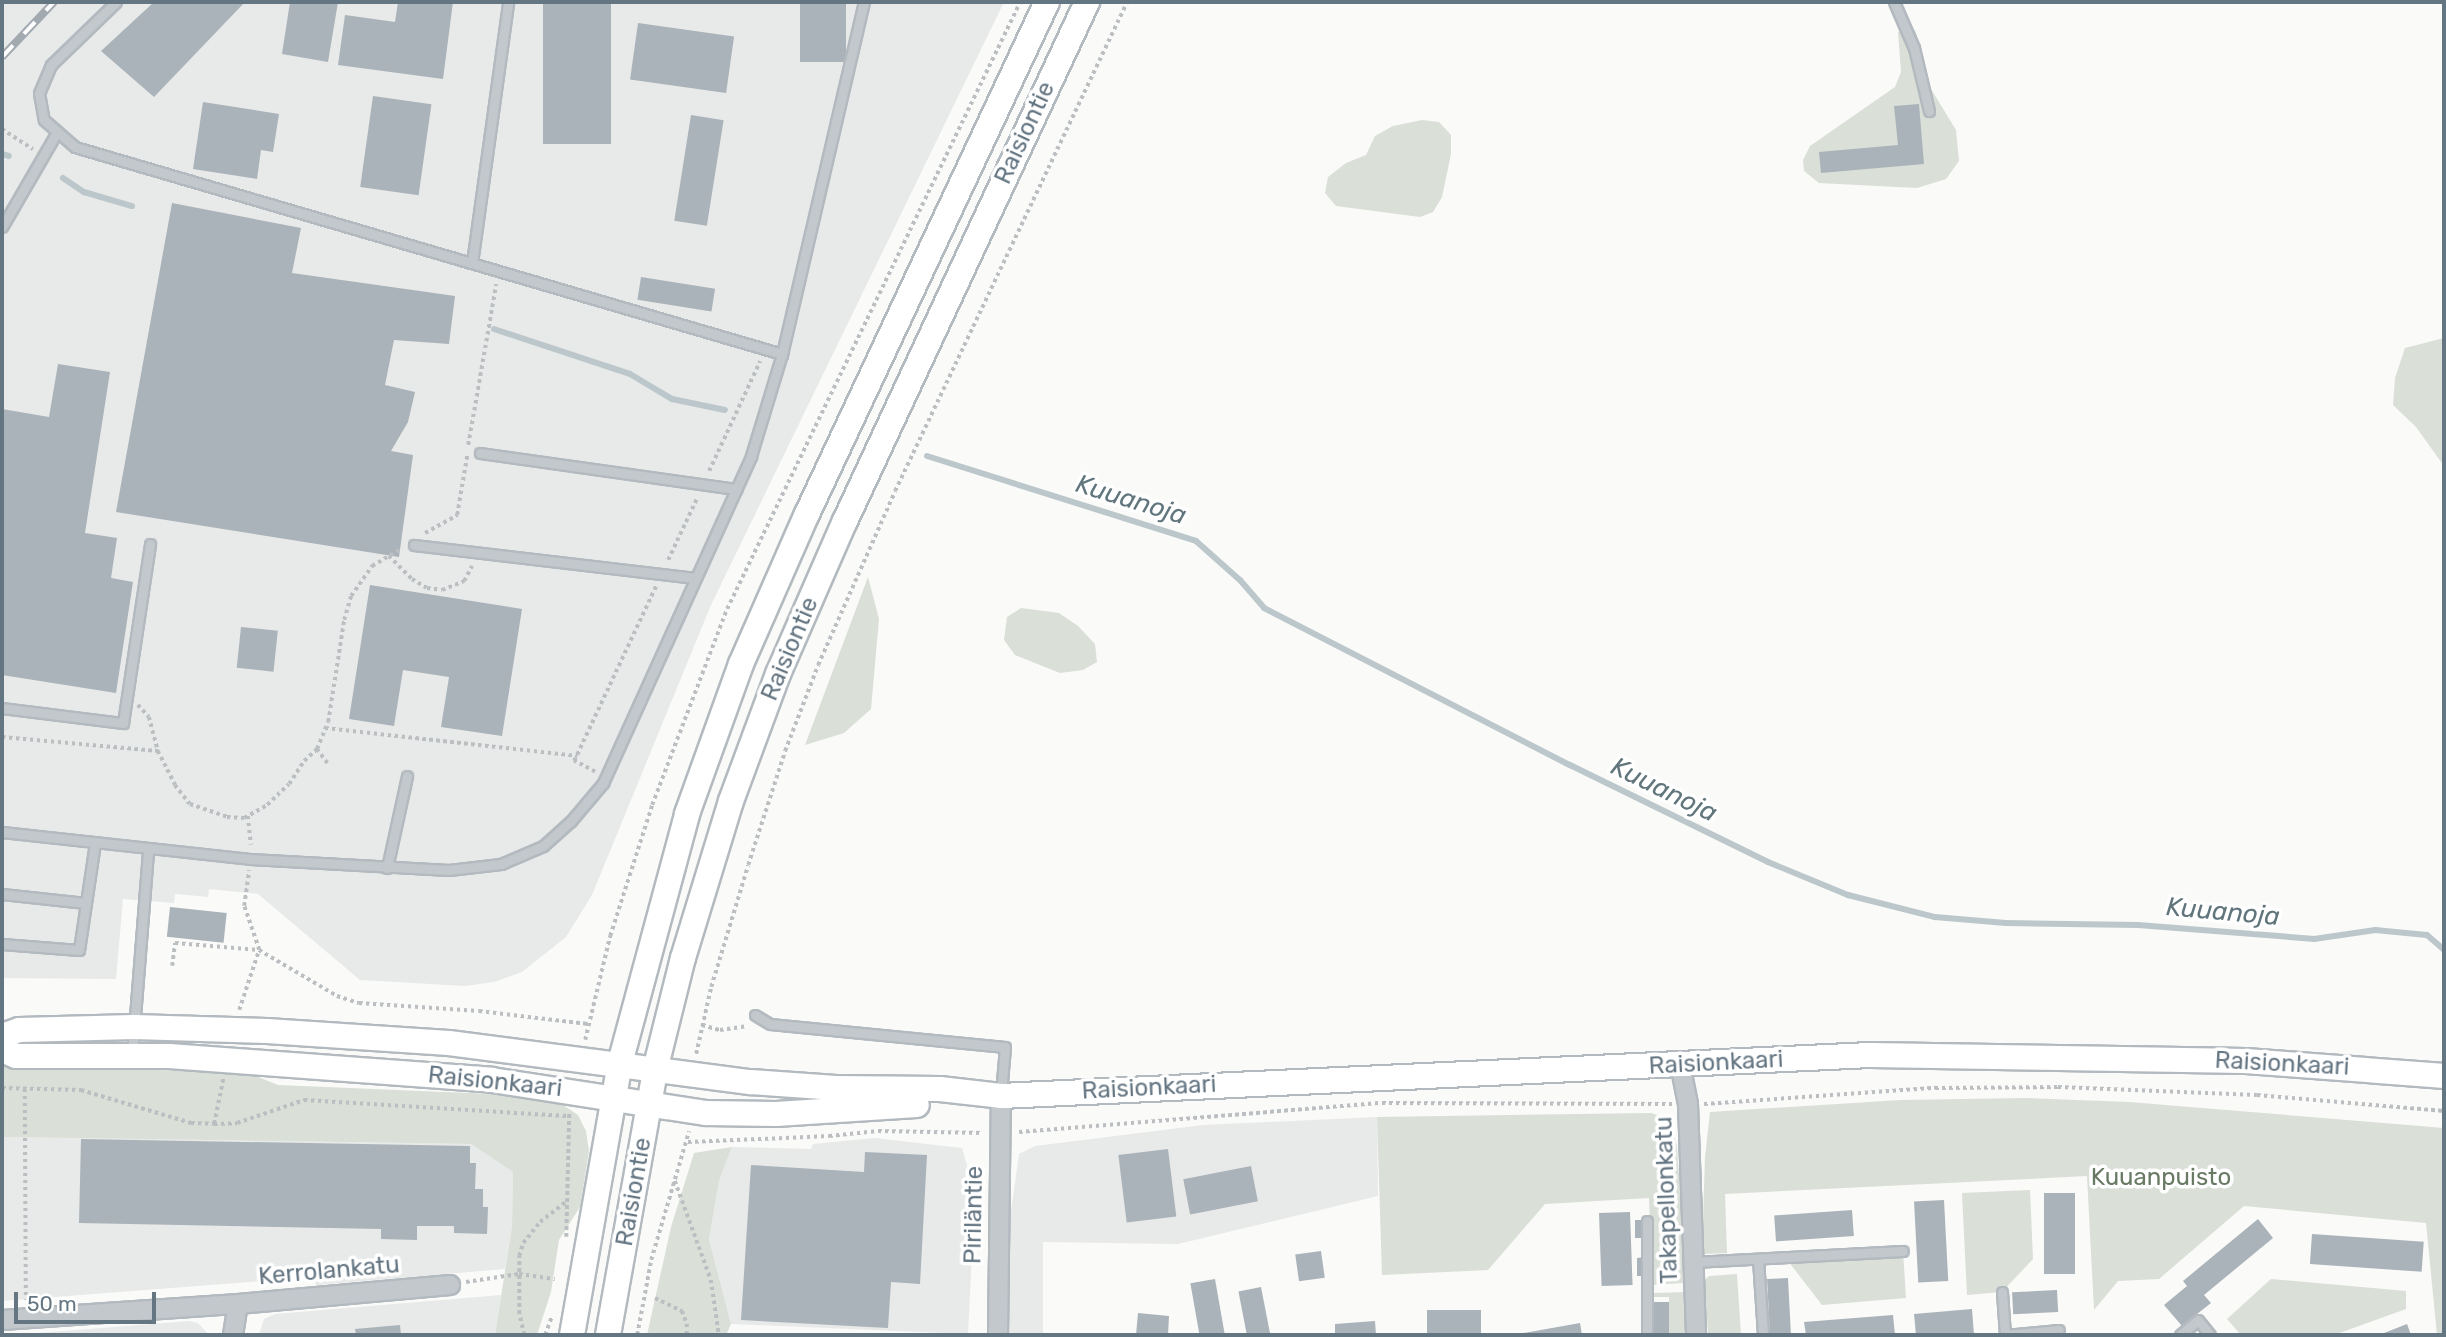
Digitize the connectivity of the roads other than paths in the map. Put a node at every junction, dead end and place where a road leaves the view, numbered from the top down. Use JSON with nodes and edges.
{"nodes":[{"id":1,"x":116,"y":2,"type":"edge"},
{"id":2,"x":508,"y":2,"type":"edge"},
{"id":3,"x":864,"y":2,"type":"edge"},
{"id":4,"x":1047,"y":2,"type":"edge"},
{"id":5,"x":1087,"y":2,"type":"edge"},
{"id":6,"x":1894,"y":2,"type":"edge"},
{"id":7,"x":1929,"y":111,"type":"dead end"},
{"id":8,"x":57,"y":132,"type":"junction"},
{"id":9,"x":2,"y":227,"type":"edge"},
{"id":10,"x":472,"y":263,"type":"junction"},
{"id":11,"x":782,"y":354,"type":"junction"},
{"id":12,"x":480,"y":453,"type":"dead end"},
{"id":13,"x":736,"y":489,"type":"junction"},
{"id":14,"x":150,"y":544,"type":"dead end"},
{"id":15,"x":411,"y":544,"type":"road end"},
{"id":16,"x":695,"y":578,"type":"junction"},
{"id":17,"x":2,"y":708,"type":"edge"},
{"id":18,"x":407,"y":776,"type":"dead end"},
{"id":19,"x":2,"y":832,"type":"edge"},
{"id":20,"x":95,"y":843,"type":"junction"},
{"id":21,"x":148,"y":850,"type":"junction"},
{"id":22,"x":387,"y":867,"type":"junction"},
{"id":23,"x":2,"y":894,"type":"edge"},
{"id":24,"x":86,"y":904,"type":"junction"},
{"id":25,"x":2,"y":944,"type":"edge"},
{"id":26,"x":755,"y":1015,"type":"dead end"},
{"id":27,"x":134,"y":1027,"type":"junction"},
{"id":28,"x":2,"y":1036,"type":"edge"},
{"id":29,"x":2,"y":1050,"type":"edge"},
{"id":30,"x":131,"y":1057,"type":"junction"},
{"id":31,"x":620,"y":1063,"type":"junction"},
{"id":32,"x":1680,"y":1064,"type":"junction"},
{"id":33,"x":655,"y":1070,"type":"junction"},
{"id":34,"x":2444,"y":1076,"type":"edge"},
{"id":35,"x":994,"y":1095,"type":"junction"},
{"id":36,"x":614,"y":1097,"type":"junction"},
{"id":37,"x":649,"y":1104,"type":"junction"},
{"id":38,"x":1647,"y":1221,"type":"dead end"},
{"id":39,"x":1903,"y":1251,"type":"dead end"},
{"id":40,"x":1758,"y":1259,"type":"junction"},
{"id":41,"x":1693,"y":1262,"type":"junction"},
{"id":42,"x":450,"y":1284,"type":"road end"},
{"id":43,"x":2002,"y":1292,"type":"dead end"},
{"id":44,"x":237,"y":1304,"type":"junction"},
{"id":45,"x":2,"y":1320,"type":"edge"},
{"id":46,"x":2059,"y":1330,"type":"dead end"},
{"id":47,"x":233,"y":1335,"type":"edge"},
{"id":48,"x":572,"y":1335,"type":"edge"},
{"id":49,"x":608,"y":1335,"type":"edge"},
{"id":50,"x":998,"y":1335,"type":"edge"},
{"id":51,"x":1647,"y":1335,"type":"edge"},
{"id":52,"x":1696,"y":1335,"type":"edge"},
{"id":53,"x":1763,"y":1335,"type":"edge"},
{"id":54,"x":2005,"y":1335,"type":"edge"},
{"id":55,"x":2180,"y":1335,"type":"edge"},
{"id":56,"x":2210,"y":1335,"type":"edge"}],
"edges":[{"from":1,"to":8,"type":"lane"},
{"from":2,"to":10,"type":"lane"},
{"from":3,"to":11,"type":"lane"},
{"from":4,"to":31,"type":"main road","name":"Raisiontie"},
{"from":5,"to":33,"type":"main road","name":"Raisiontie"},
{"from":6,"to":7,"type":"lane"},
{"from":8,"to":9,"type":"lane"},
{"from":8,"to":10,"type":"lane"},
{"from":10,"to":11,"type":"lane"},
{"from":11,"to":13,"type":"lane"},
{"from":12,"to":13,"type":"lane"},
{"from":13,"to":16,"type":"lane"},
{"from":14,"to":17,"type":"lane"},
{"from":15,"to":16,"type":"lane"},
{"from":16,"to":22,"type":"lane"},
{"from":18,"to":22,"type":"lane"},
{"from":19,"to":20,"type":"lane"},
{"from":20,"to":21,"type":"lane"},
{"from":20,"to":24,"type":"lane"},
{"from":21,"to":22,"type":"lane"},
{"from":21,"to":27,"type":"lane"},
{"from":23,"to":24,"type":"lane"},
{"from":24,"to":25,"type":"lane"},
{"from":26,"to":35,"type":"lane"},
{"from":27,"to":28,"type":"main road","name":"Raisionkaari"},
{"from":27,"to":30,"type":"lane"},
{"from":27,"to":31,"type":"main road","name":"Raisionkaari"},
{"from":29,"to":30,"type":"main road","name":"Raisionkaari"},
{"from":30,"to":36,"type":"main road","name":"Raisionkaari"},
{"from":31,"to":33,"type":"main road","name":"Raisionkaari"},
{"from":31,"to":36,"type":"main road","name":"Raisiontie"},
{"from":32,"to":34,"type":"main road","name":"Raisionkaari"},
{"from":32,"to":35,"type":"main road","name":"Raisionkaari"},
{"from":32,"to":41,"type":"street","name":"Takapellonkatu"},
{"from":33,"to":35,"type":"main road","name":"Raisionkaari"},
{"from":33,"to":37,"type":"main road","name":"Raisiontie"},
{"from":35,"to":37,"type":"main road","name":"Raisionkaari"},
{"from":35,"to":50,"type":"street","name":"Piriläntie"},
{"from":36,"to":37,"type":"main road","name":"Raisionkaari"},
{"from":36,"to":48,"type":"main road","name":"Raisiontie"},
{"from":37,"to":49,"type":"main road","name":"Raisiontie"},
{"from":38,"to":51,"type":"lane"},
{"from":39,"to":40,"type":"lane"},
{"from":40,"to":41,"type":"lane"},
{"from":40,"to":53,"type":"lane"},
{"from":41,"to":52,"type":"street","name":"Takapellonkatu"},
{"from":42,"to":44,"type":"street","name":"Kerrolankatu"},
{"from":43,"to":54,"type":"lane"},
{"from":44,"to":45,"type":"street","name":"Kerrolankatu"},
{"from":44,"to":47,"type":"street"},
{"from":46,"to":54,"type":"lane"},
{"from":55,"to":56,"type":"lane"}]}
